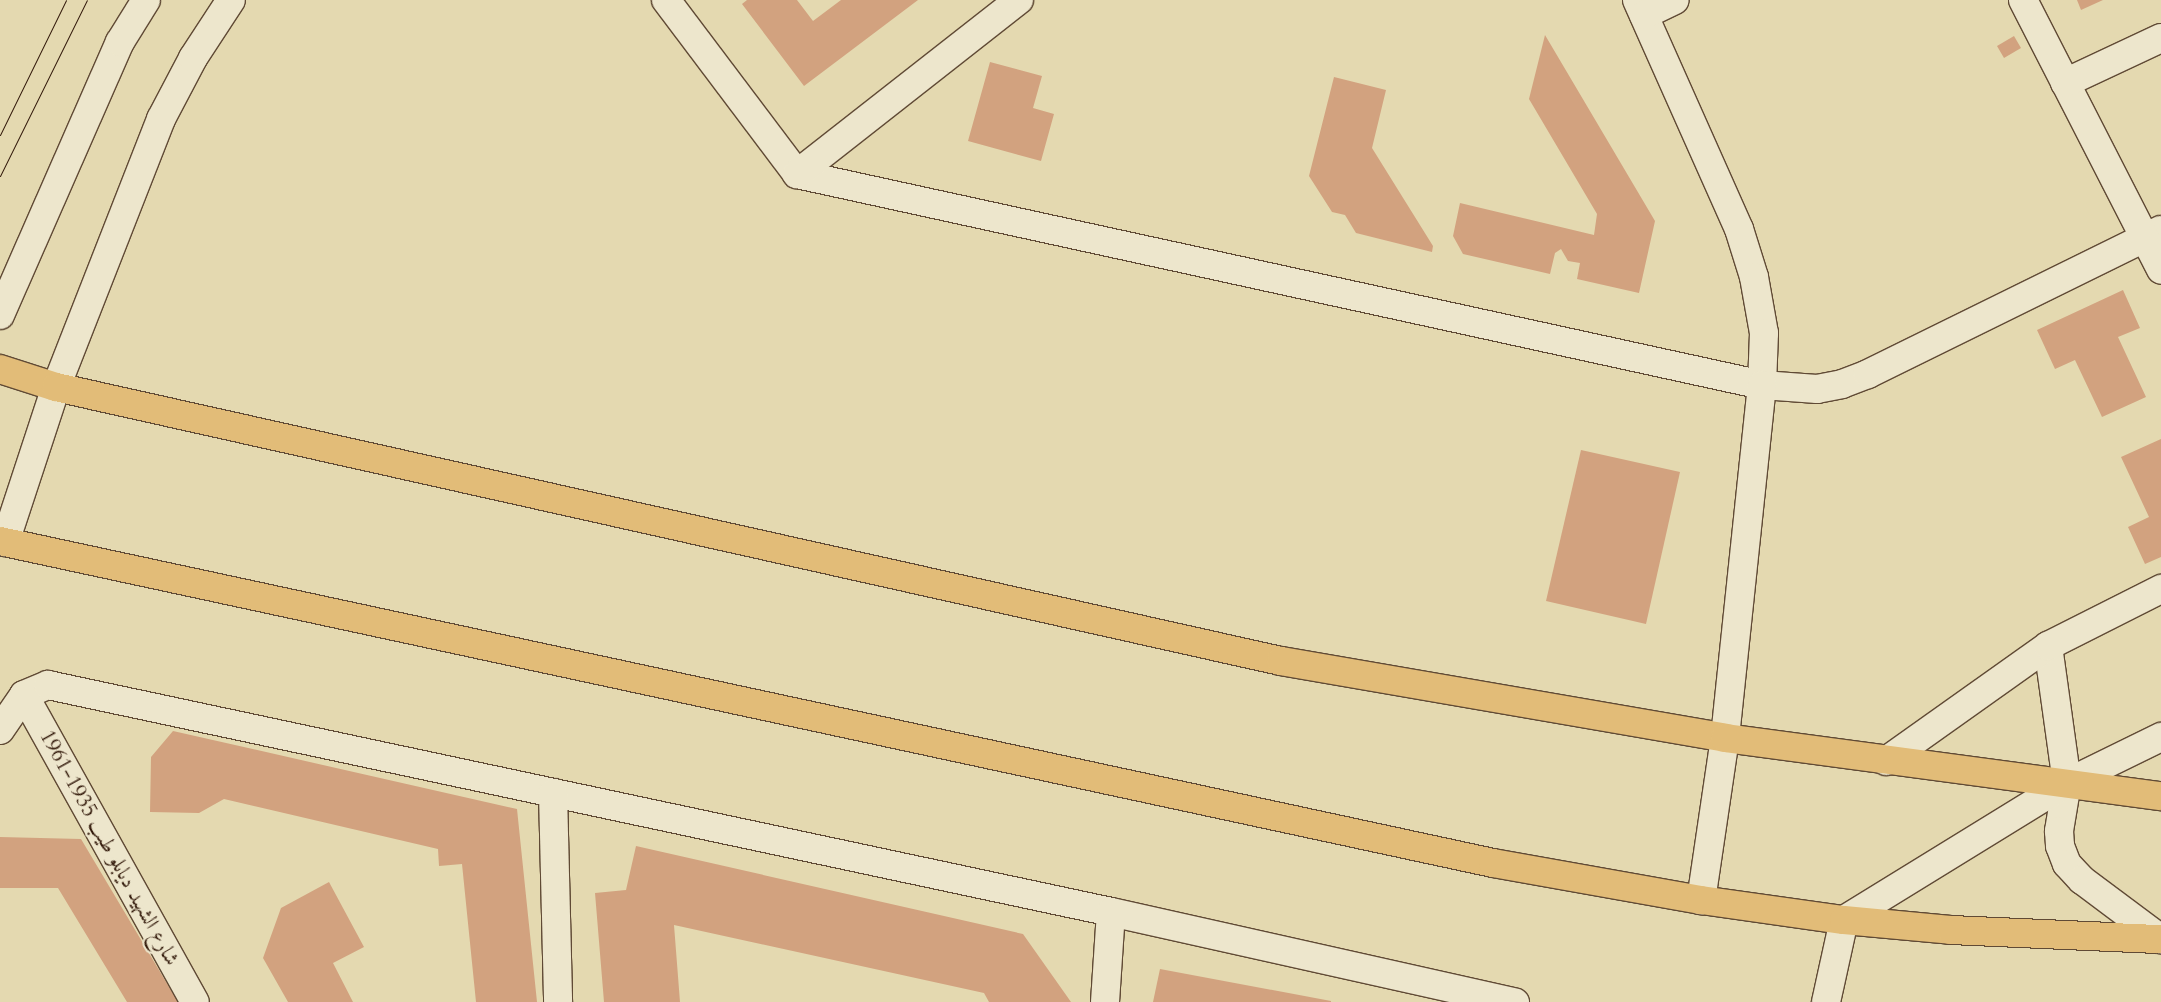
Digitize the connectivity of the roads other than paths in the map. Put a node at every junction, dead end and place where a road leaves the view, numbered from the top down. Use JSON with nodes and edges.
{"nodes":[{"id":1,"x":146,"y":0,"type":"edge"},
{"id":2,"x":231,"y":0,"type":"edge"},
{"id":3,"x":666,"y":0,"type":"edge"},
{"id":4,"x":1019,"y":0,"type":"edge"},
{"id":5,"x":1676,"y":0,"type":"edge"},
{"id":6,"x":2023,"y":0,"type":"edge"},
{"id":7,"x":1640,"y":8,"type":"edge"},
{"id":8,"x":2161,"y":38,"type":"edge"},
{"id":9,"x":2065,"y":83,"type":"junction"},
{"id":10,"x":797,"y":174,"type":"junction"},
{"id":11,"x":2153,"y":235,"type":"edge"},
{"id":12,"x":2161,"y":270,"type":"edge"},
{"id":13,"x":0,"y":315,"type":"edge"},
{"id":14,"x":0,"y":369,"type":"edge"},
{"id":15,"x":1762,"y":385,"type":"junction"},
{"id":16,"x":56,"y":387,"type":"junction"},
{"id":17,"x":3,"y":541,"type":"edge"},
{"id":18,"x":2161,"y":589,"type":"edge"},
{"id":19,"x":2048,"y":646,"type":"junction"},
{"id":20,"x":24,"y":695,"type":"junction"},
{"id":21,"x":0,"y":730,"type":"edge"},
{"id":22,"x":2161,"y":737,"type":"edge"},
{"id":23,"x":1725,"y":738,"type":"junction"},
{"id":24,"x":1886,"y":761,"type":"junction"},
{"id":25,"x":2067,"y":783,"type":"junction"},
{"id":26,"x":554,"y":793,"type":"junction"},
{"id":27,"x":2161,"y":796,"type":"edge"},
{"id":28,"x":1701,"y":900,"type":"junction"},
{"id":29,"x":1112,"y":912,"type":"junction"},
{"id":30,"x":1844,"y":920,"type":"junction"},
{"id":31,"x":2161,"y":939,"type":"edge"},
{"id":32,"x":195,"y":1002,"type":"edge"},
{"id":33,"x":558,"y":1002,"type":"edge"},
{"id":34,"x":1105,"y":1002,"type":"edge"},
{"id":35,"x":1515,"y":1002,"type":"edge"},
{"id":36,"x":1826,"y":1002,"type":"edge"}],
"edges":[{"from":1,"to":13,"type":"street"},
{"from":2,"to":16,"type":"street"},
{"from":3,"to":10,"type":"street"},
{"from":4,"to":10,"type":"street"},
{"from":5,"to":7,"type":"street"},
{"from":6,"to":9,"type":"street"},
{"from":7,"to":15,"type":"street"},
{"from":8,"to":9,"type":"street"},
{"from":9,"to":11,"type":"street"},
{"from":10,"to":15,"type":"street"},
{"from":11,"to":12,"type":"street"},
{"from":11,"to":15,"type":"street"},
{"from":14,"to":16,"type":"main road"},
{"from":15,"to":23,"type":"street"},
{"from":16,"to":17,"type":"street"},
{"from":16,"to":23,"type":"main road"},
{"from":17,"to":28,"type":"main road"},
{"from":18,"to":19,"type":"street"},
{"from":19,"to":24,"type":"street"},
{"from":19,"to":25,"type":"street"},
{"from":20,"to":21,"type":"street"},
{"from":20,"to":26,"type":"street"},
{"from":20,"to":32,"type":"street","name":"شارع الشهيد ديابلو طيب 1935-1961"},
{"from":22,"to":25,"type":"street"},
{"from":23,"to":24,"type":"main road"},
{"from":23,"to":28,"type":"street"},
{"from":24,"to":25,"type":"main road"},
{"from":25,"to":27,"type":"main road"},
{"from":25,"to":30,"type":"street"},
{"from":25,"to":31,"type":"street"},
{"from":26,"to":29,"type":"street"},
{"from":26,"to":33,"type":"street"},
{"from":28,"to":30,"type":"main road"},
{"from":29,"to":34,"type":"street"},
{"from":29,"to":35,"type":"street"},
{"from":30,"to":31,"type":"main road"},
{"from":30,"to":36,"type":"street"}]}
